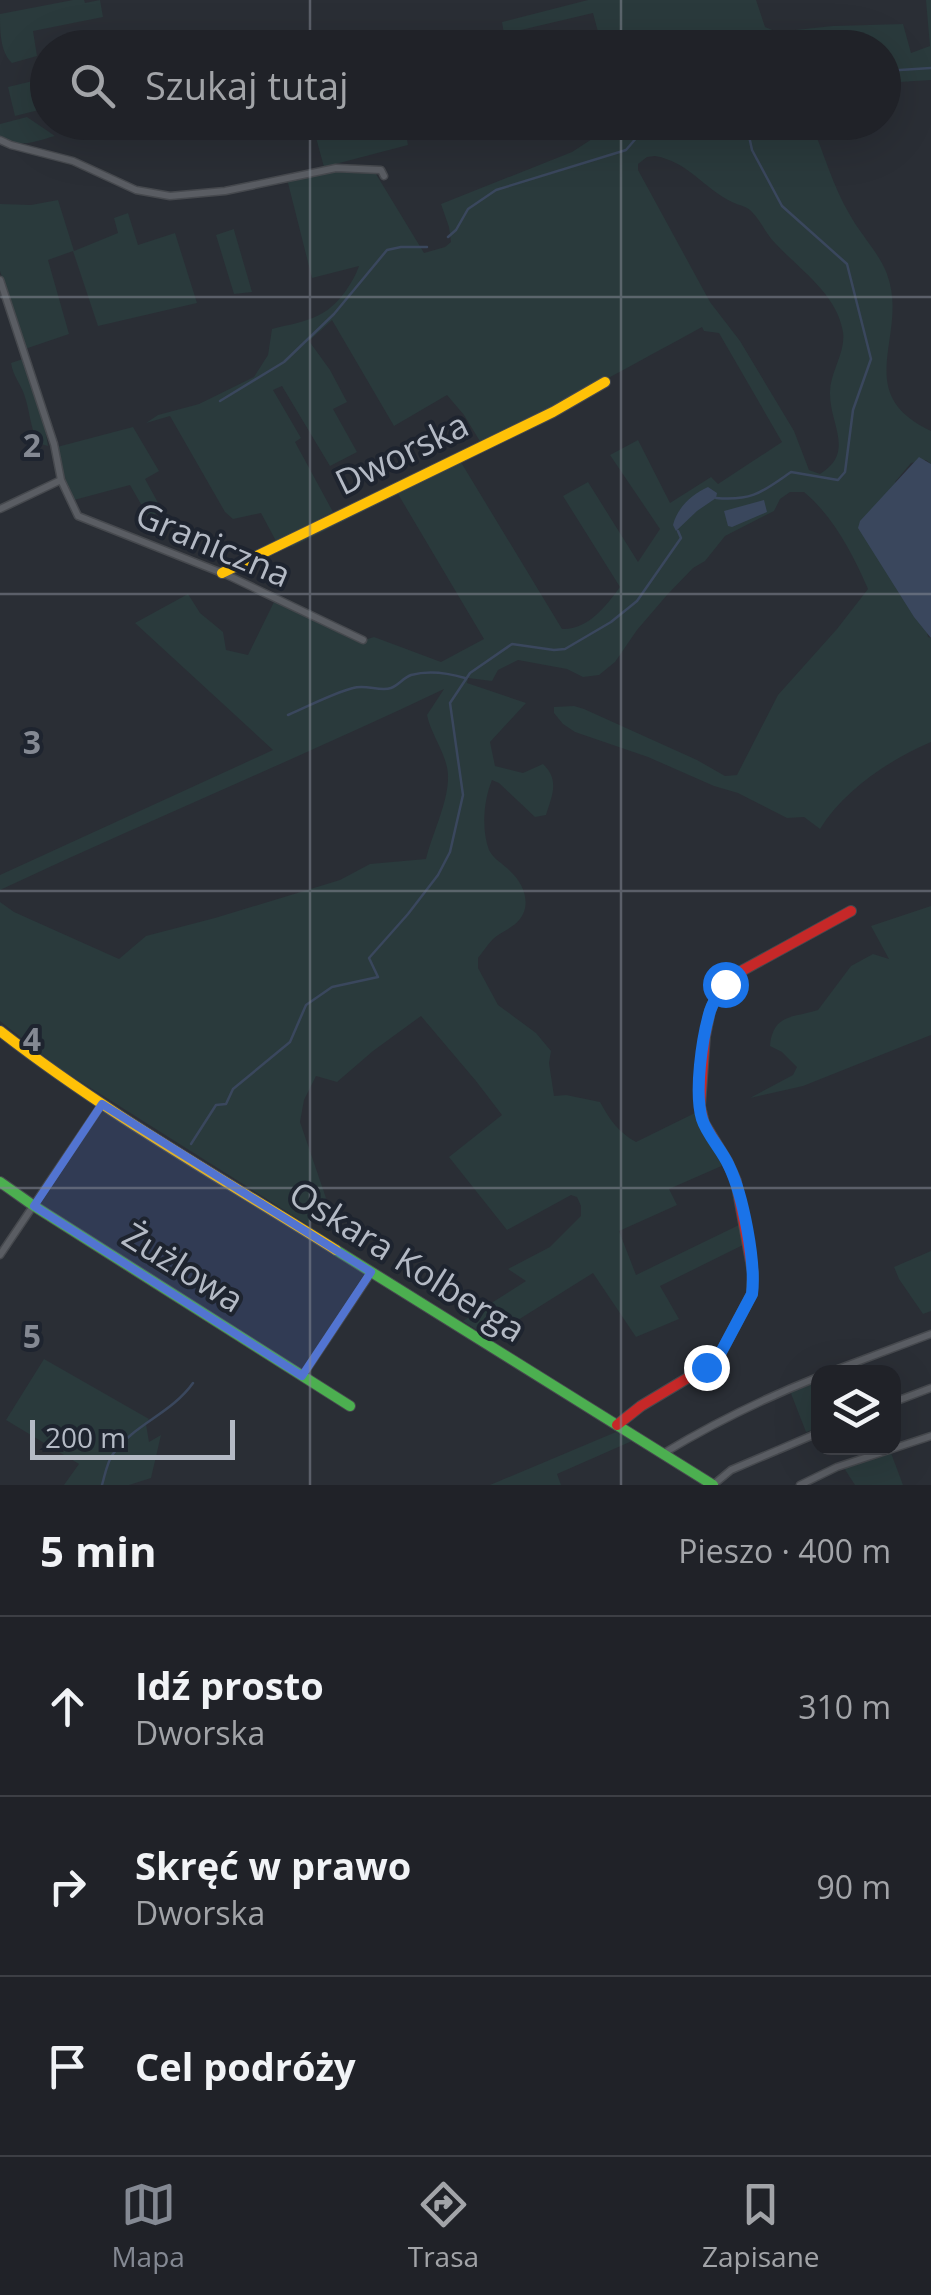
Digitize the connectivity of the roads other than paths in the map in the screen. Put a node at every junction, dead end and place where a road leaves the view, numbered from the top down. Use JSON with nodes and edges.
{"nodes":[{"id":1,"x":0,"y":140,"type":"edge"},
{"id":2,"x":384,"y":176,"type":"dead end"},
{"id":3,"x":0,"y":280,"type":"edge"},
{"id":4,"x":605,"y":382,"type":"dead end"},
{"id":5,"x":61,"y":480,"type":"junction"},
{"id":6,"x":0,"y":509,"type":"edge"},
{"id":7,"x":222,"y":574,"type":"junction"},
{"id":8,"x":363,"y":640,"type":"dead end"},
{"id":9,"x":851,"y":911,"type":"dead end"},
{"id":10,"x":0,"y":1031,"type":"edge"},
{"id":11,"x":102,"y":1104,"type":"junction"},
{"id":12,"x":0,"y":1182,"type":"edge"},
{"id":13,"x":34,"y":1206,"type":"junction"},
{"id":14,"x":0,"y":1256,"type":"edge"},
{"id":15,"x":371,"y":1272,"type":"junction"},
{"id":16,"x":931,"y":1334,"type":"edge"},
{"id":17,"x":849,"y":1365,"type":"edge"},
{"id":18,"x":302,"y":1376,"type":"junction"},
{"id":19,"x":811,"y":1380,"type":"edge"},
{"id":20,"x":931,"y":1388,"type":"edge"},
{"id":21,"x":901,"y":1399,"type":"edge"},
{"id":22,"x":350,"y":1406,"type":"dead end"},
{"id":23,"x":617,"y":1425,"type":"junction"},
{"id":24,"x":811,"y":1436,"type":"edge"},
{"id":25,"x":931,"y":1436,"type":"edge"},
{"id":26,"x":663,"y":1453,"type":"junction"},
{"id":27,"x":713,"y":1485,"type":"edge"},
{"id":28,"x":800,"y":1485,"type":"edge"}],
"edges":[{"from":1,"to":2,"type":"street"},
{"from":3,"to":5,"type":"street"},
{"from":4,"to":7,"type":"street","name":"Dworska"},
{"from":5,"to":6,"type":"street"},
{"from":5,"to":7,"type":"street","name":"Graniczna"},
{"from":7,"to":8,"type":"street","name":"Graniczna"},
{"from":9,"to":23,"type":"street"},
{"from":10,"to":11,"type":"street","name":"Oskara Kolberga"},
{"from":11,"to":13,"type":"street"},
{"from":11,"to":15,"type":"street","name":"Oskara Kolberga"},
{"from":12,"to":13,"type":"street","name":"Żużlowa"},
{"from":13,"to":14,"type":"street"},
{"from":13,"to":18,"type":"street","name":"Żużlowa"},
{"from":15,"to":18,"type":"street"},
{"from":15,"to":23,"type":"street","name":"Oskara Kolberga"},
{"from":16,"to":17,"type":"street"},
{"from":18,"to":22,"type":"street","name":"Żużlowa"},
{"from":19,"to":26,"type":"street"},
{"from":20,"to":21,"type":"street"},
{"from":23,"to":26,"type":"street","name":"Oskara Kolberga"},
{"from":24,"to":27,"type":"street"},
{"from":25,"to":28,"type":"street"},
{"from":26,"to":27,"type":"street","name":"Oskara Kolberga"}]}
